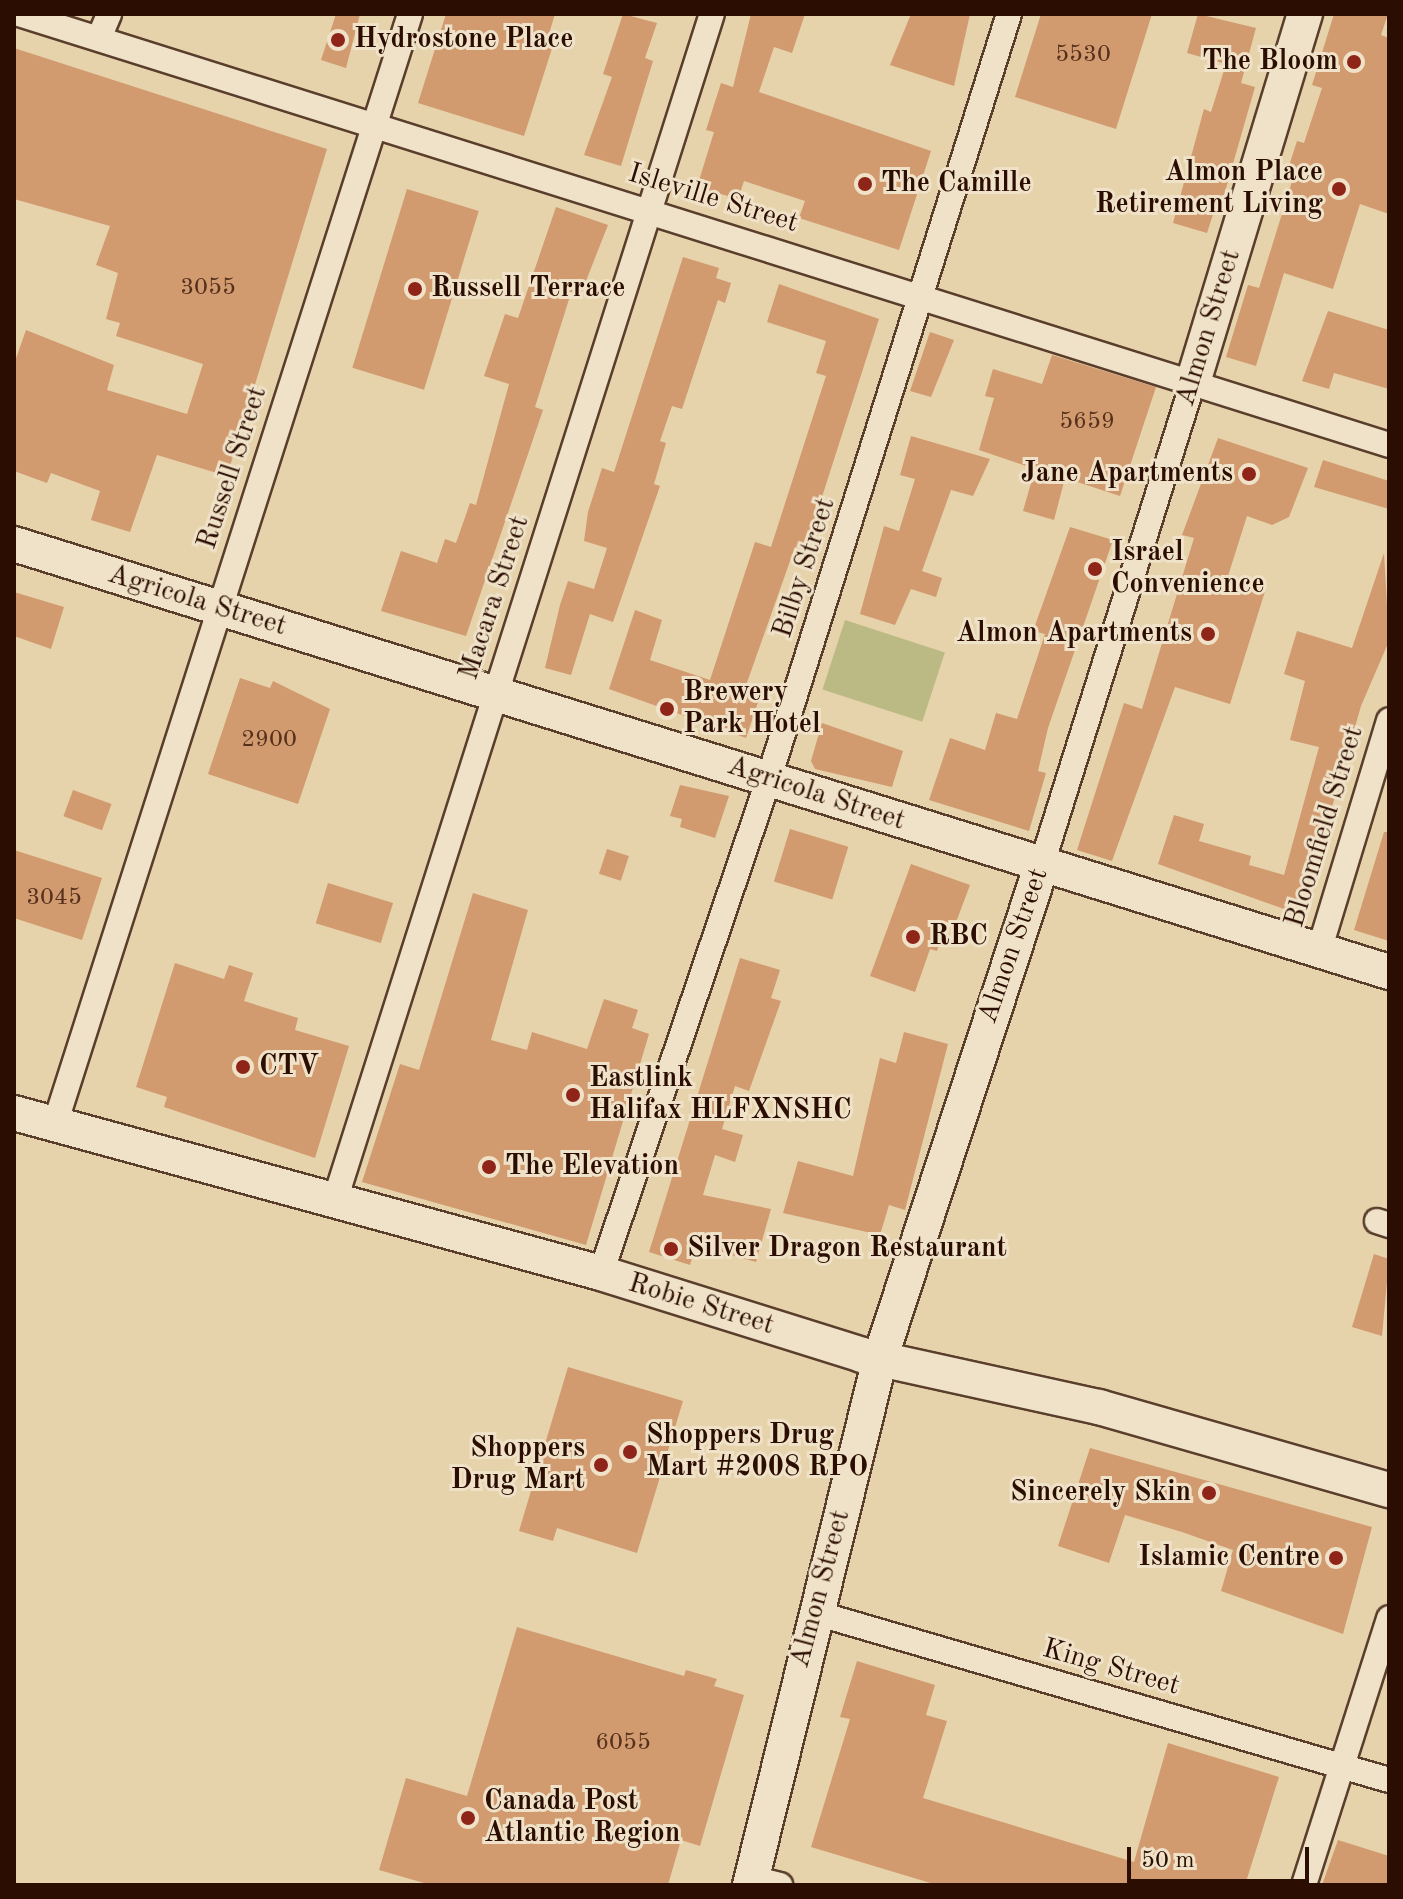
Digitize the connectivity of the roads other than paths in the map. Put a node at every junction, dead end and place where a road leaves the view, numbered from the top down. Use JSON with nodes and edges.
{"nodes":[{"id":1,"x":19,"y":14,"type":"edge"},
{"id":2,"x":109,"y":14,"type":"edge"},
{"id":3,"x":410,"y":14,"type":"edge"},
{"id":4,"x":712,"y":14,"type":"edge"},
{"id":5,"x":1009,"y":14,"type":"edge"},
{"id":6,"x":1305,"y":14,"type":"edge"},
{"id":7,"x":99,"y":38,"type":"junction"},
{"id":8,"x":376,"y":124,"type":"junction"},
{"id":9,"x":651,"y":212,"type":"junction"},
{"id":10,"x":924,"y":295,"type":"junction"},
{"id":11,"x":1194,"y":379,"type":"junction"},
{"id":12,"x":1389,"y":445,"type":"edge"},
{"id":13,"x":14,"y":544,"type":"edge"},
{"id":14,"x":219,"y":608,"type":"junction"},
{"id":15,"x":495,"y":695,"type":"junction"},
{"id":16,"x":1389,"y":720,"type":"edge"},
{"id":17,"x":769,"y":778,"type":"junction"},
{"id":18,"x":1041,"y":867,"type":"junction"},
{"id":19,"x":1319,"y":951,"type":"junction"},
{"id":20,"x":1389,"y":972,"type":"edge"},
{"id":21,"x":14,"y":1113,"type":"edge"},
{"id":22,"x":55,"y":1124,"type":"junction"},
{"id":23,"x":335,"y":1200,"type":"junction"},
{"id":24,"x":601,"y":1273,"type":"junction"},
{"id":25,"x":880,"y":1359,"type":"junction"},
{"id":26,"x":1389,"y":1490,"type":"edge"},
{"id":27,"x":816,"y":1613,"type":"junction"},
{"id":28,"x":1389,"y":1618,"type":"edge"},
{"id":29,"x":1343,"y":1766,"type":"junction"},
{"id":30,"x":1389,"y":1780,"type":"edge"},
{"id":31,"x":761,"y":1883,"type":"edge"},
{"id":32,"x":1304,"y":1885,"type":"edge"}],
"edges":[{"from":1,"to":7,"type":"street","name":"Isleville Street"},
{"from":2,"to":7,"type":"street"},
{"from":3,"to":8,"type":"street","name":"Russell Street"},
{"from":4,"to":9,"type":"street","name":"Macara Street"},
{"from":5,"to":10,"type":"street","name":"Bilby Street"},
{"from":6,"to":11,"type":"street","name":"Almon Street"},
{"from":7,"to":8,"type":"street","name":"Isleville Street"},
{"from":8,"to":9,"type":"street","name":"Isleville Street"},
{"from":8,"to":14,"type":"street","name":"Russell Street"},
{"from":9,"to":10,"type":"street","name":"Isleville Street"},
{"from":9,"to":15,"type":"street","name":"Macara Street"},
{"from":10,"to":11,"type":"street","name":"Isleville Street"},
{"from":10,"to":17,"type":"street","name":"Bilby Street"},
{"from":11,"to":12,"type":"street","name":"Isleville Street"},
{"from":11,"to":18,"type":"street","name":"Almon Street"},
{"from":13,"to":14,"type":"street","name":"Agricola Street"},
{"from":14,"to":15,"type":"street","name":"Agricola Street"},
{"from":14,"to":22,"type":"street","name":"Russell Street"},
{"from":15,"to":17,"type":"street","name":"Agricola Street"},
{"from":15,"to":23,"type":"street","name":"Macara Street"},
{"from":16,"to":19,"type":"street","name":"Bloomfield Street"},
{"from":17,"to":18,"type":"street","name":"Agricola Street"},
{"from":17,"to":24,"type":"street","name":"Bilby Street"},
{"from":18,"to":19,"type":"street","name":"Agricola Street"},
{"from":18,"to":25,"type":"street","name":"Almon Street"},
{"from":19,"to":20,"type":"street","name":"Agricola Street"},
{"from":21,"to":22,"type":"street","name":"Robie Street"},
{"from":22,"to":23,"type":"street","name":"Robie Street"},
{"from":23,"to":24,"type":"street","name":"Robie Street"},
{"from":24,"to":25,"type":"street","name":"Robie Street"},
{"from":25,"to":26,"type":"street","name":"Robie Street"},
{"from":25,"to":27,"type":"street","name":"Almon Street"},
{"from":27,"to":29,"type":"street","name":"King Street"},
{"from":27,"to":31,"type":"street","name":"Almon Street"},
{"from":28,"to":29,"type":"street"},
{"from":29,"to":30,"type":"street","name":"King Street"},
{"from":29,"to":32,"type":"street"}]}
